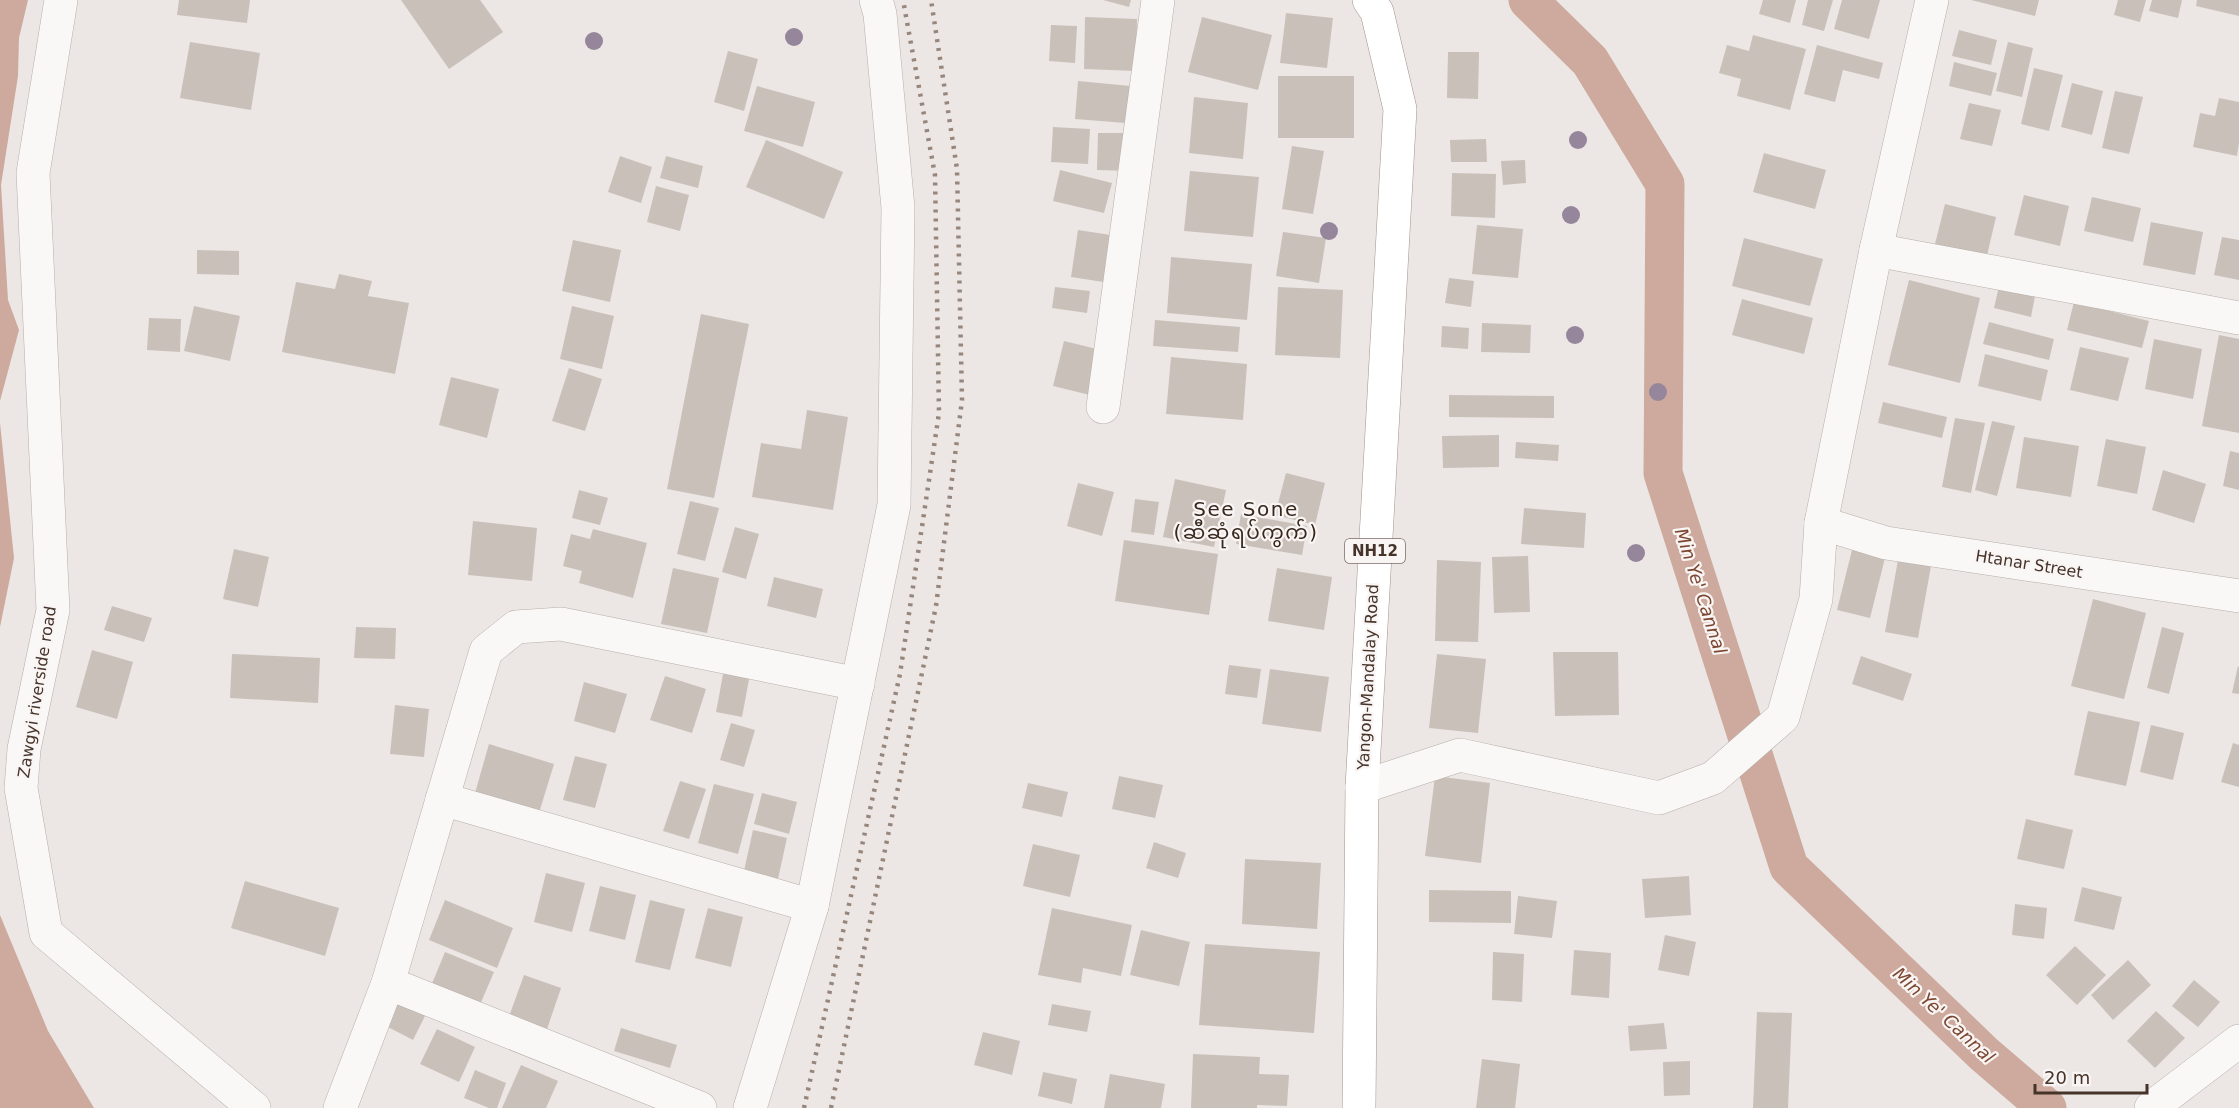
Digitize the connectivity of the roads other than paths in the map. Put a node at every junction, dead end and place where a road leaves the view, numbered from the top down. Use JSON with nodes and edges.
{"nodes":[{"id":1,"x":61,"y":0,"type":"edge"},
{"id":2,"x":876,"y":0,"type":"edge"},
{"id":3,"x":1158,"y":0,"type":"edge"},
{"id":4,"x":1932,"y":0,"type":"edge"},
{"id":5,"x":1376,"y":4,"type":"edge"},
{"id":6,"x":1876,"y":249,"type":"junction"},
{"id":7,"x":2239,"y":318,"type":"edge"},
{"id":8,"x":1103,"y":407,"type":"dead end"},
{"id":9,"x":1821,"y":523,"type":"junction"},
{"id":10,"x":2239,"y":596,"type":"edge"},
{"id":11,"x":858,"y":684,"type":"junction"},
{"id":12,"x":1362,"y":787,"type":"junction"},
{"id":13,"x":442,"y":799,"type":"junction"},
{"id":14,"x":812,"y":906,"type":"junction"},
{"id":15,"x":388,"y":983,"type":"junction"},
{"id":16,"x":2239,"y":1041,"type":"edge"},
{"id":17,"x":254,"y":1108,"type":"edge"},
{"id":18,"x":340,"y":1108,"type":"edge"},
{"id":19,"x":700,"y":1108,"type":"edge"},
{"id":20,"x":750,"y":1108,"type":"edge"},
{"id":21,"x":1359,"y":1108,"type":"edge"},
{"id":22,"x":2151,"y":1108,"type":"edge"}],
"edges":[{"from":1,"to":17,"type":"street","name":"Zawgyi riverside road"},
{"from":2,"to":11,"type":"street"},
{"from":3,"to":8,"type":"street"},
{"from":4,"to":6,"type":"street"},
{"from":5,"to":12,"type":"highway","name":"Yangon-Mandalay Road","number":"NH12"},
{"from":6,"to":7,"type":"street"},
{"from":6,"to":9,"type":"street"},
{"from":9,"to":10,"type":"street","name":"Htanar Street"},
{"from":9,"to":12,"type":"street"},
{"from":11,"to":13,"type":"street"},
{"from":11,"to":14,"type":"street"},
{"from":12,"to":21,"type":"highway","name":"Yangon-Mandalay Road","number":"NH12"},
{"from":13,"to":14,"type":"street"},
{"from":13,"to":15,"type":"street"},
{"from":14,"to":20,"type":"street"},
{"from":15,"to":18,"type":"street"},
{"from":15,"to":19,"type":"street"},
{"from":16,"to":22,"type":"street"}]}
